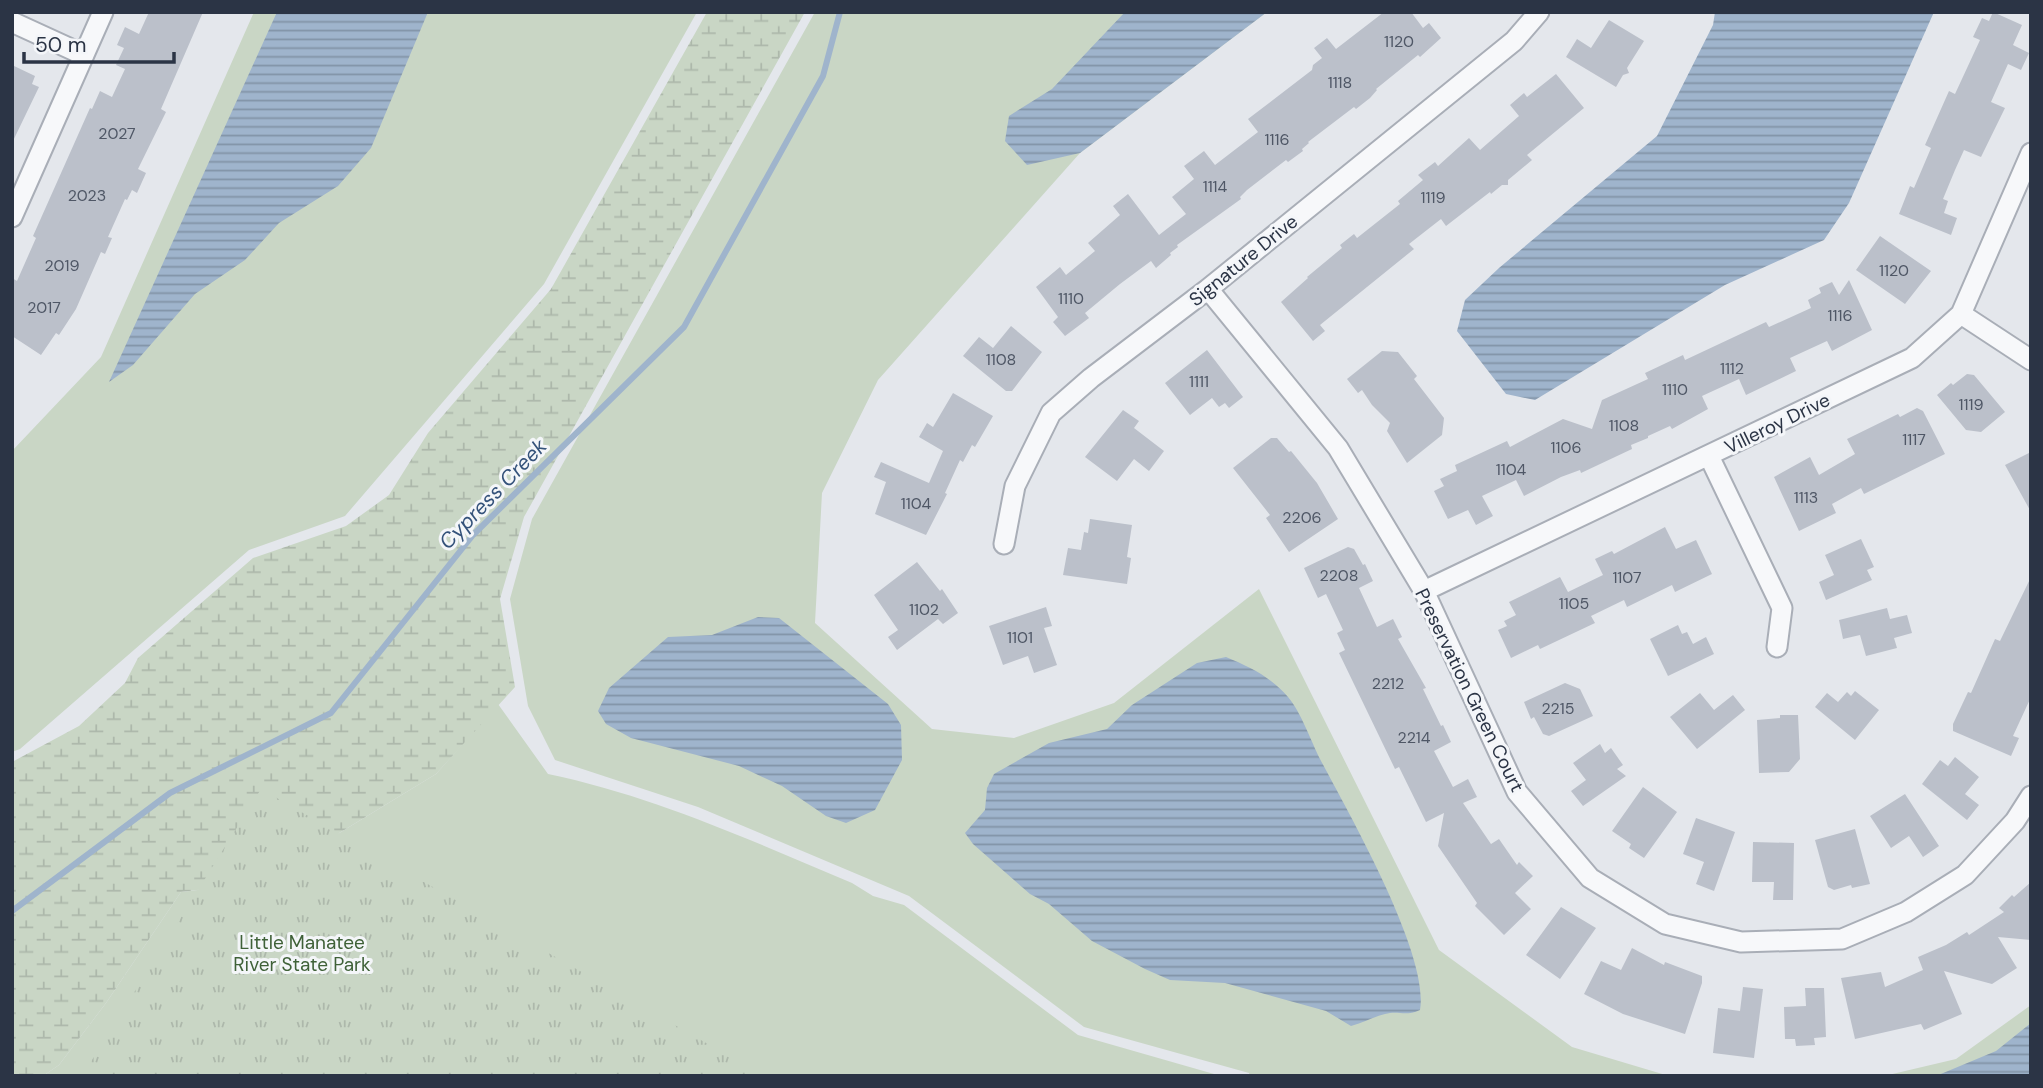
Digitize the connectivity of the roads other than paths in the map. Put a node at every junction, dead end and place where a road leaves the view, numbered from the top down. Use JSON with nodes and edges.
{"nodes":[{"id":1,"x":103,"y":12,"type":"edge"},
{"id":2,"x":1539,"y":12,"type":"edge"},
{"id":3,"x":12,"y":22,"type":"edge"},
{"id":4,"x":84,"y":55,"type":"junction"},
{"id":5,"x":2031,"y":153,"type":"edge"},
{"id":6,"x":12,"y":217,"type":"edge"},
{"id":7,"x":1208,"y":289,"type":"junction"},
{"id":8,"x":1961,"y":314,"type":"junction"},
{"id":9,"x":2031,"y":360,"type":"edge"},
{"id":10,"x":1709,"y":456,"type":"junction"},
{"id":11,"x":1004,"y":544,"type":"dead end"},
{"id":12,"x":1424,"y":591,"type":"junction"},
{"id":13,"x":1777,"y":647,"type":"dead end"},
{"id":14,"x":2031,"y":796,"type":"edge"}],
"edges":[{"from":1,"to":4,"type":"street"},
{"from":2,"to":7,"type":"street","name":"Signature Drive"},
{"from":3,"to":4,"type":"street"},
{"from":4,"to":6,"type":"street"},
{"from":5,"to":8,"type":"street","name":"Villeroy Drive"},
{"from":7,"to":11,"type":"street","name":"Signature Drive"},
{"from":7,"to":12,"type":"street","name":"Preservation Green Court"},
{"from":8,"to":9,"type":"street"},
{"from":8,"to":10,"type":"street","name":"Villeroy Drive"},
{"from":10,"to":12,"type":"street","name":"Villeroy Drive"},
{"from":10,"to":13,"type":"street"},
{"from":12,"to":14,"type":"street","name":"Preservation Green Court"}]}
